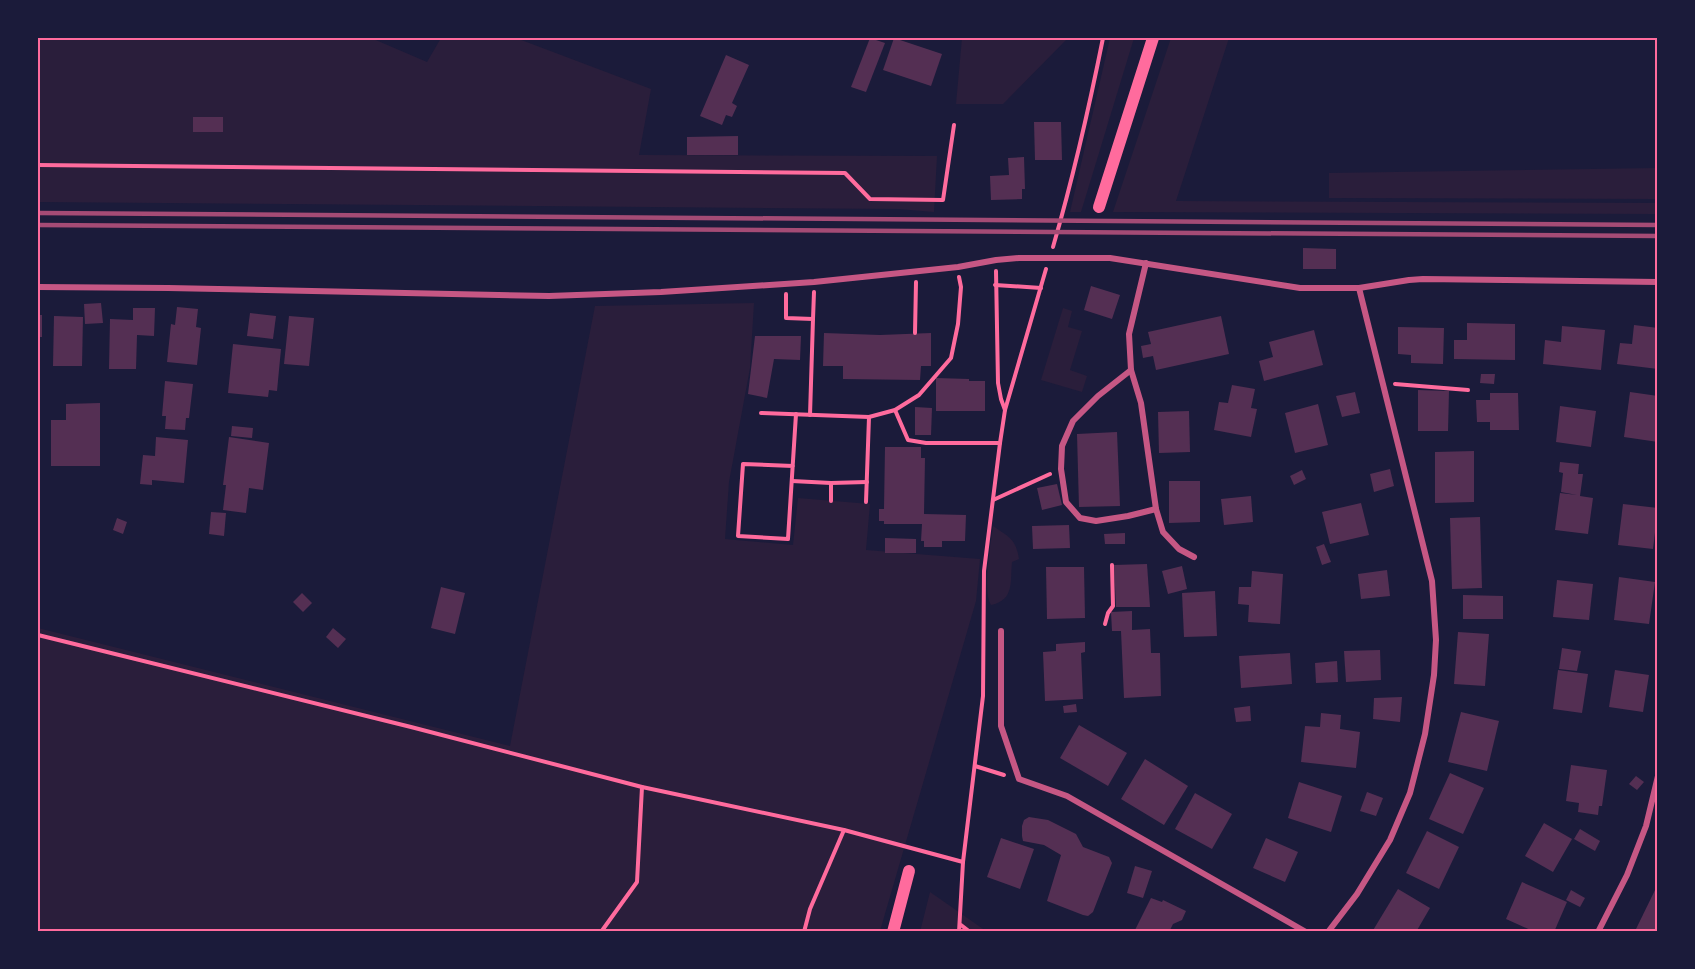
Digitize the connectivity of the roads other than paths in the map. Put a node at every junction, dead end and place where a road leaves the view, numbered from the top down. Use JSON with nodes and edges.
{"nodes":[{"id":1,"x":1153,"y":38,"type":"edge"},
{"id":2,"x":1099,"y":207,"type":"dead end"},
{"id":3,"x":1146,"y":262,"type":"junction"},
{"id":4,"x":1658,"y":282,"type":"edge"},
{"id":5,"x":38,"y":287,"type":"edge"},
{"id":6,"x":1359,"y":288,"type":"junction"},
{"id":7,"x":1131,"y":370,"type":"junction"},
{"id":8,"x":1156,"y":509,"type":"junction"},
{"id":9,"x":1194,"y":557,"type":"dead end"},
{"id":10,"x":1001,"y":631,"type":"dead end"},
{"id":11,"x":1658,"y":776,"type":"edge"},
{"id":12,"x":909,"y":871,"type":"dead end"},
{"id":13,"x":893,"y":932,"type":"edge"},
{"id":14,"x":1306,"y":932,"type":"edge"},
{"id":15,"x":1329,"y":932,"type":"edge"},
{"id":16,"x":1598,"y":932,"type":"edge"}],
"edges":[{"from":1,"to":2,"type":"main road"},
{"from":3,"to":5,"type":"street"},
{"from":3,"to":6,"type":"street"},
{"from":3,"to":7,"type":"street"},
{"from":4,"to":6,"type":"street"},
{"from":6,"to":15,"type":"street"},
{"from":7,"to":8,"type":"street"},
{"from":7,"to":8,"type":"street"},
{"from":8,"to":9,"type":"street"},
{"from":10,"to":14,"type":"street"},
{"from":11,"to":16,"type":"street"},
{"from":12,"to":13,"type":"main road"}]}
